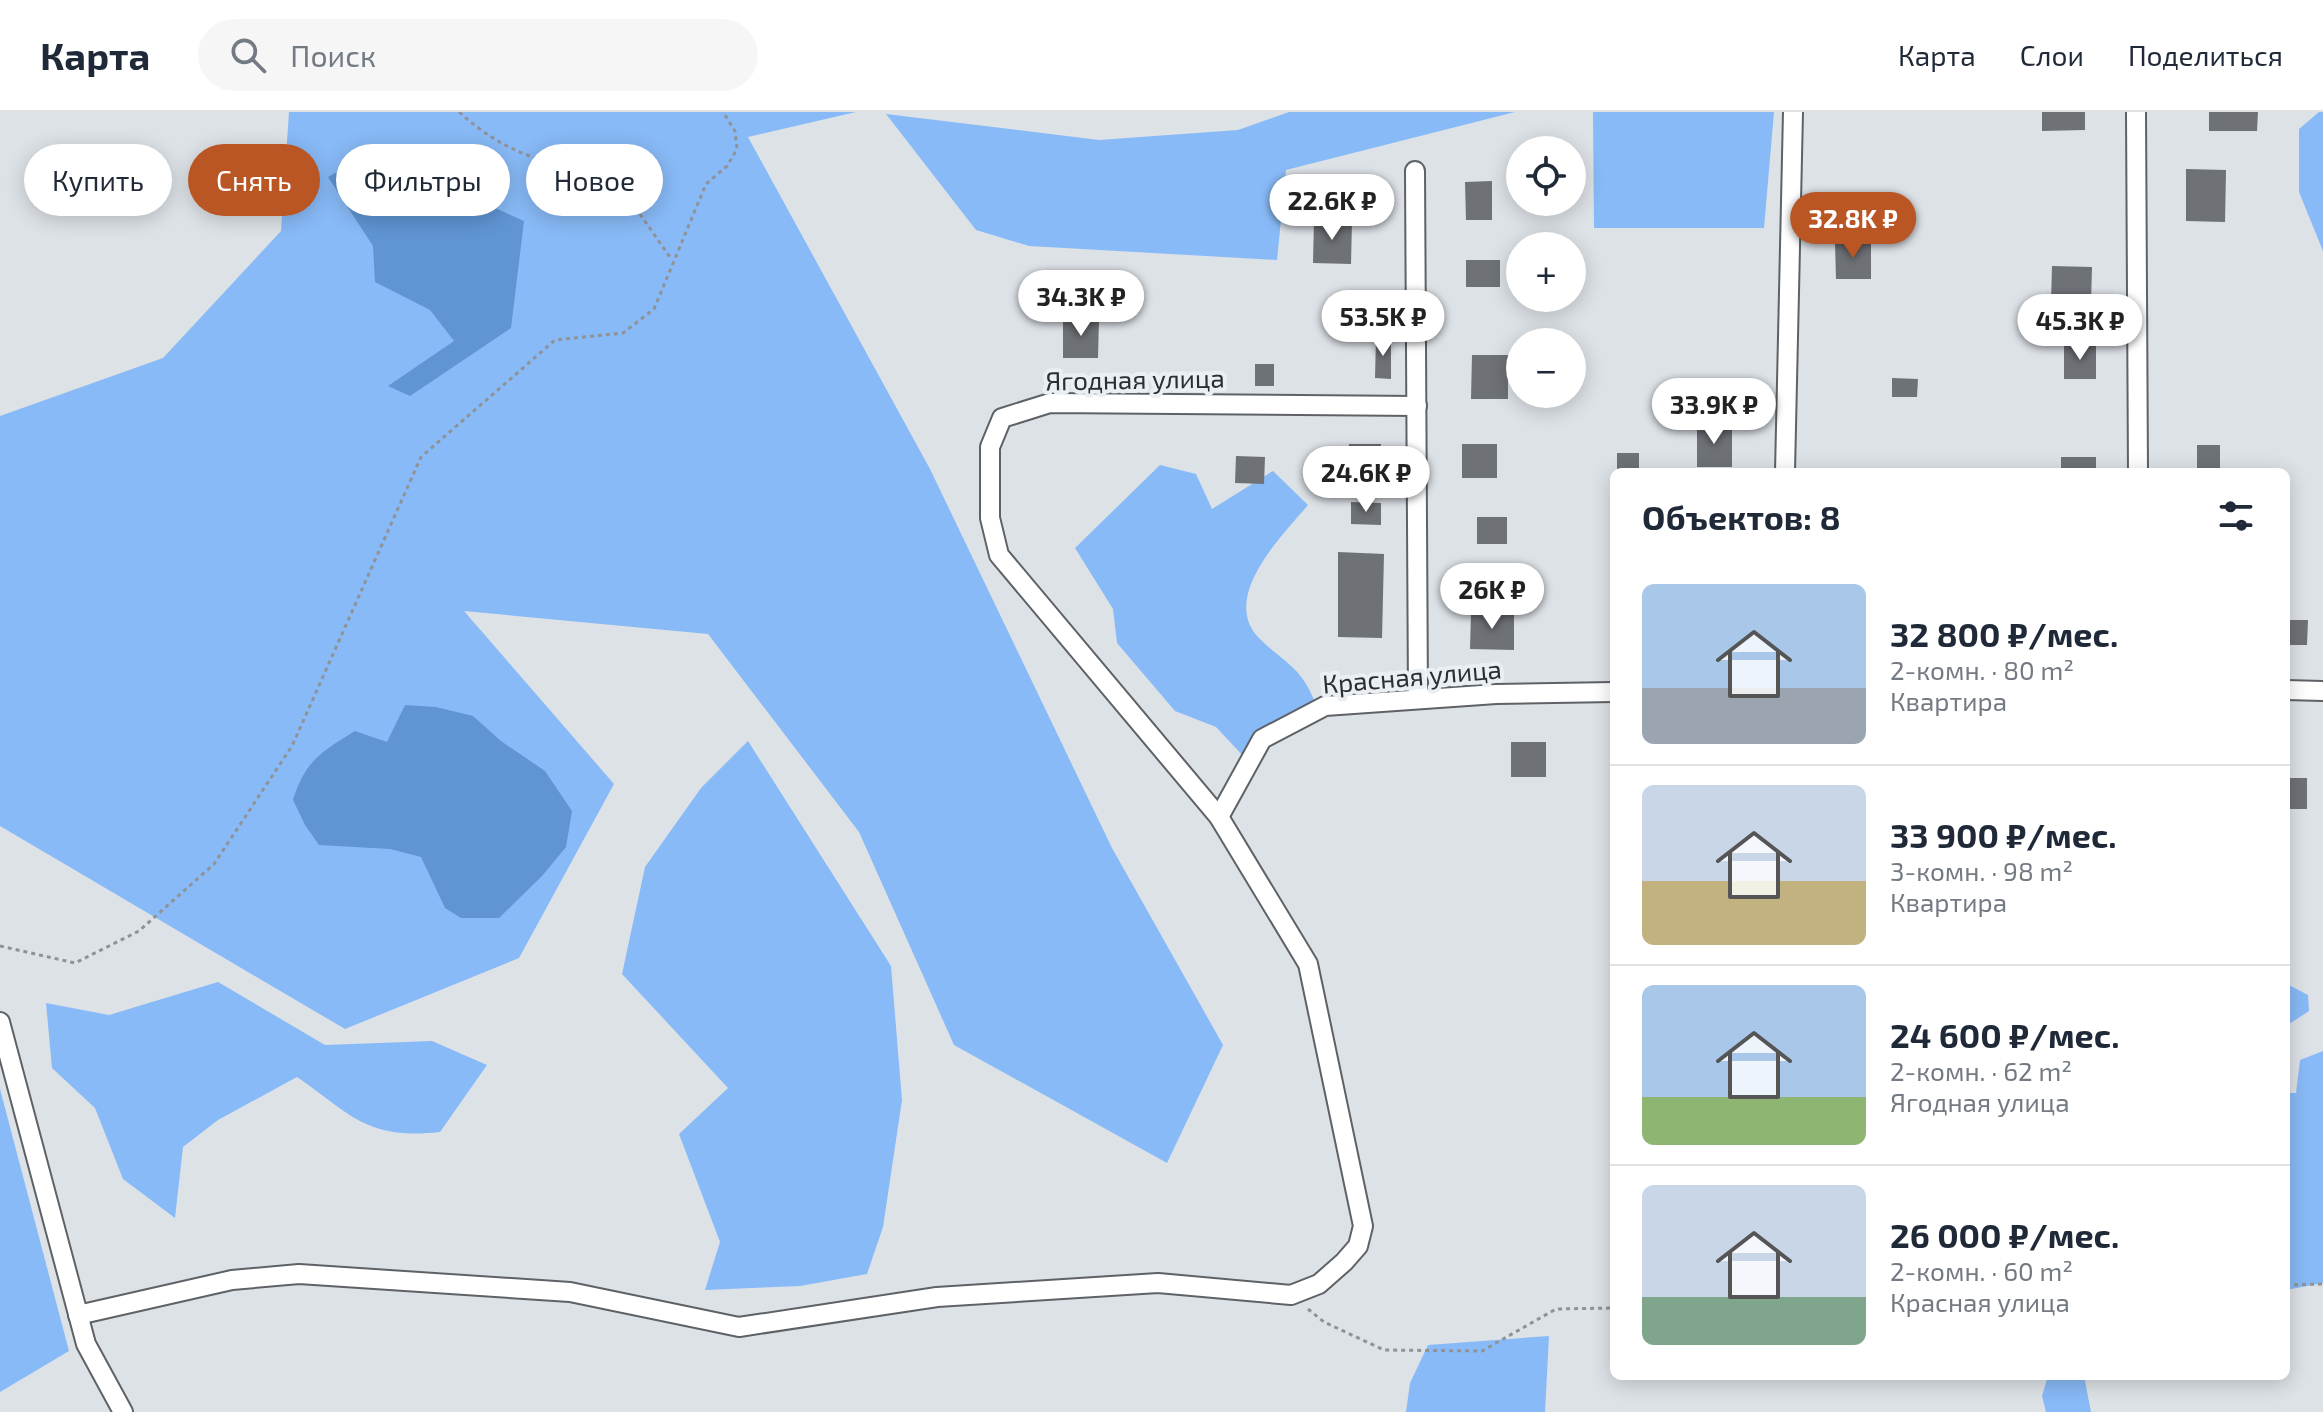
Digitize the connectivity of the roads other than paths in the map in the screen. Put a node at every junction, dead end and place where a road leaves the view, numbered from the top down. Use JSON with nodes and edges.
{"nodes":[{"id":1,"x":1793,"y":112,"type":"edge"},
{"id":2,"x":2136,"y":112,"type":"edge"},
{"id":3,"x":1415,"y":171,"type":"dead end"},
{"id":4,"x":1417,"y":406,"type":"junction"},
{"id":5,"x":1785,"y":468,"type":"edge"},
{"id":6,"x":2138,"y":468,"type":"edge"},
{"id":7,"x":2290,"y":690,"type":"edge"},
{"id":8,"x":2323,"y":691,"type":"edge"},
{"id":9,"x":1610,"y":692,"type":"edge"},
{"id":10,"x":1418,"y":698,"type":"junction"},
{"id":11,"x":1219,"y":817,"type":"junction"},
{"id":12,"x":0,"y":1022,"type":"edge"},
{"id":13,"x":78,"y":1315,"type":"junction"},
{"id":14,"x":123,"y":1412,"type":"edge"}],
"edges":[{"from":1,"to":5,"type":"street"},
{"from":2,"to":6,"type":"street"},
{"from":3,"to":4,"type":"street"},
{"from":4,"to":10,"type":"street"},
{"from":4,"to":11,"type":"street","name":"Ягодная улица"},
{"from":7,"to":8,"type":"street"},
{"from":9,"to":10,"type":"street","name":"Красная улица"},
{"from":10,"to":11,"type":"street","name":"Красная улица"},
{"from":11,"to":13,"type":"street"},
{"from":12,"to":13,"type":"street"},
{"from":13,"to":14,"type":"street"}]}
